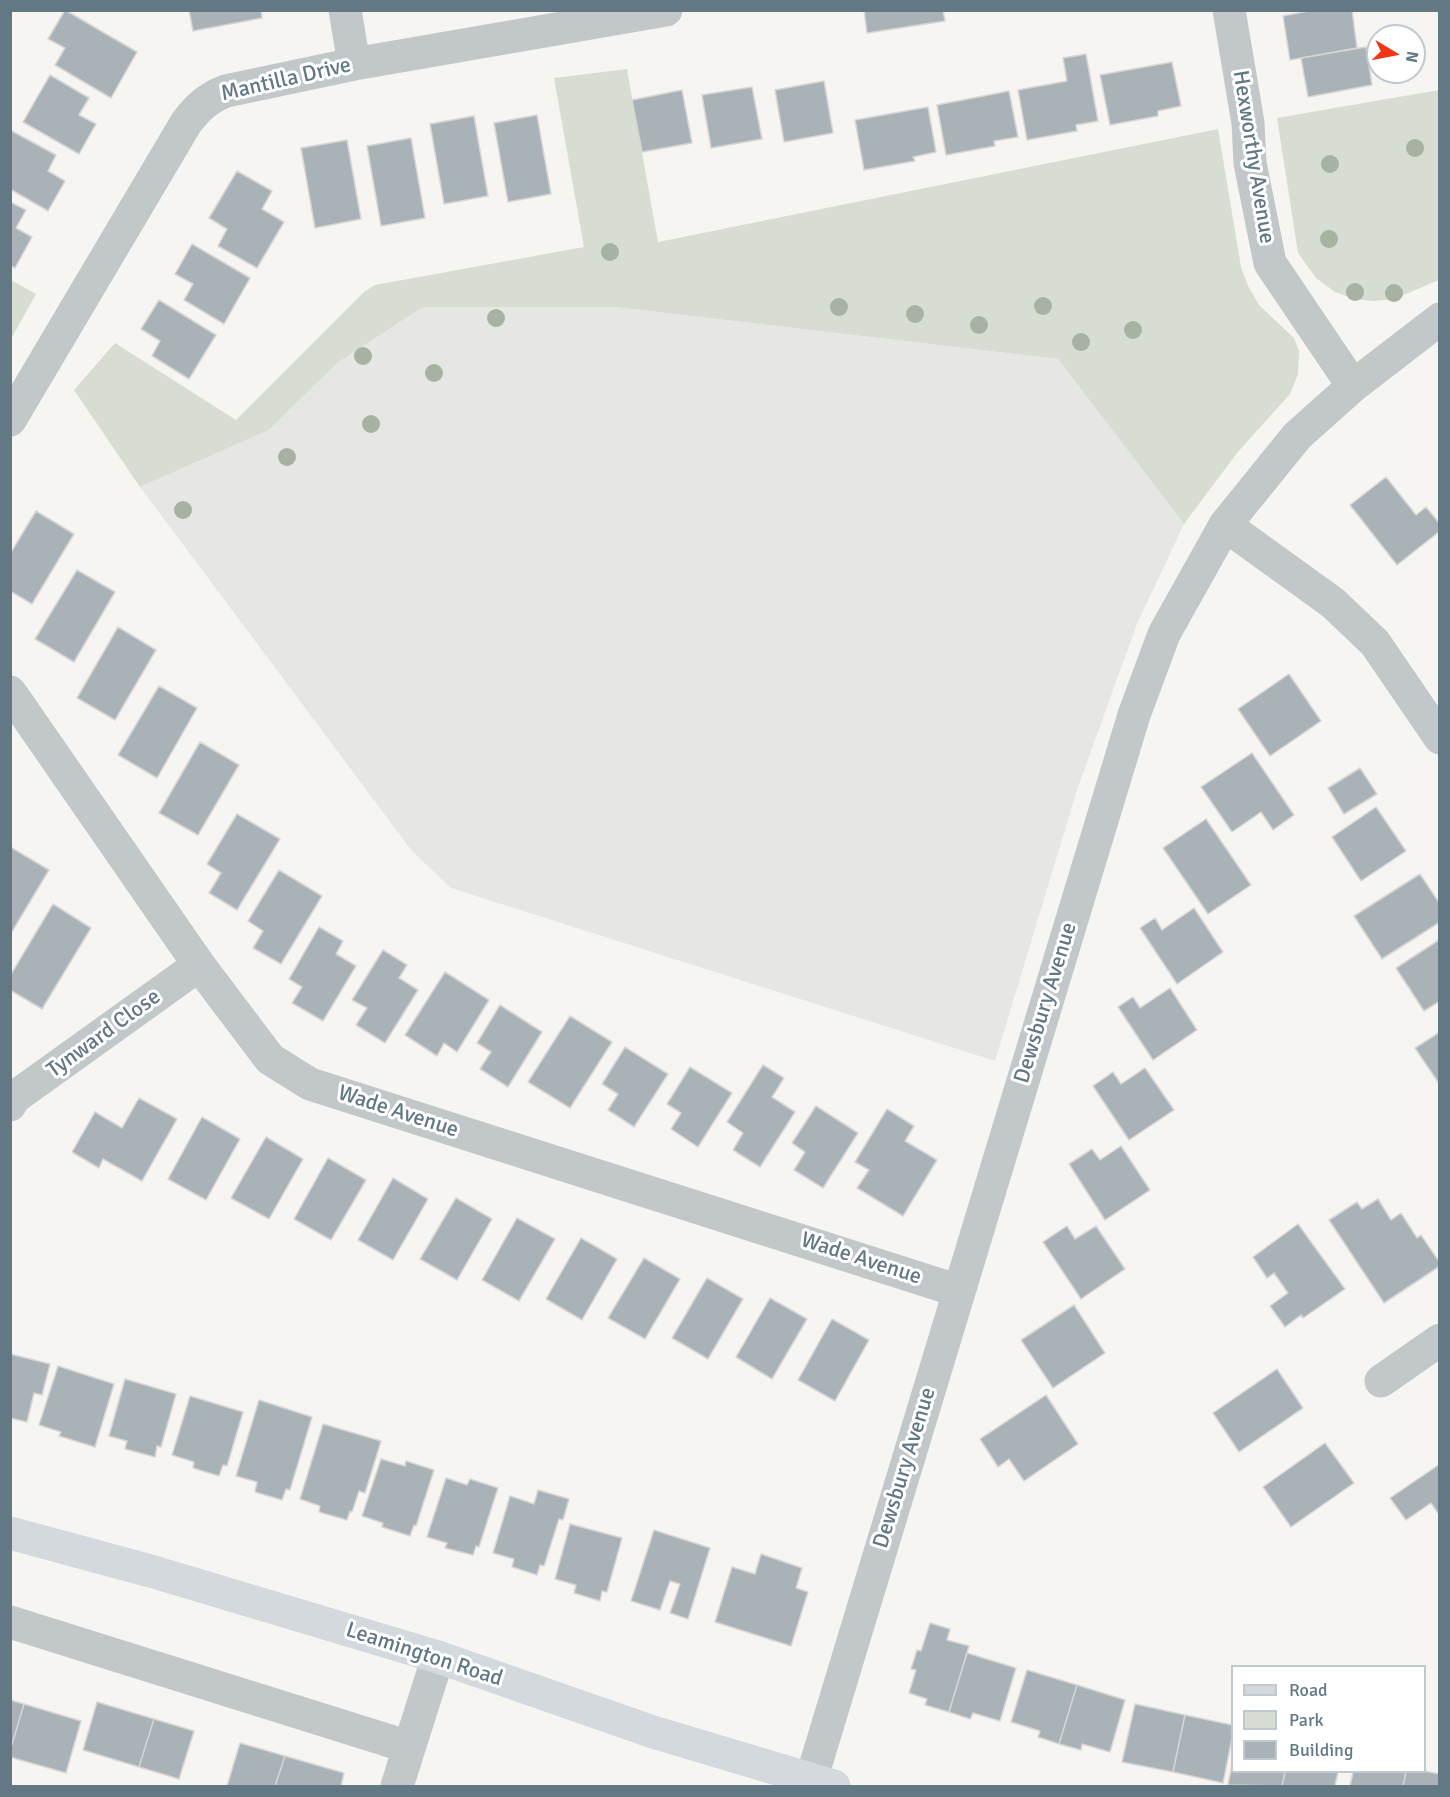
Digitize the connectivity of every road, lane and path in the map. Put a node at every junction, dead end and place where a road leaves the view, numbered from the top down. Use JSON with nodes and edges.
{"nodes":[{"id":1,"x":345,"y":10,"type":"edge"},
{"id":2,"x":666,"y":10,"type":"edge"},
{"id":3,"x":1229,"y":10,"type":"edge"},
{"id":4,"x":354,"y":64,"type":"junction"},
{"id":5,"x":1440,"y":319,"type":"edge"},
{"id":6,"x":1353,"y":386,"type":"junction"},
{"id":7,"x":10,"y":420,"type":"edge"},
{"id":8,"x":1225,"y":525,"type":"junction"},
{"id":9,"x":10,"y":692,"type":"edge"},
{"id":10,"x":1440,"y":738,"type":"edge"},
{"id":11,"x":199,"y":965,"type":"junction"},
{"id":12,"x":10,"y":1105,"type":"edge"},
{"id":13,"x":959,"y":1291,"type":"junction"},
{"id":14,"x":1440,"y":1340,"type":"edge"},
{"id":15,"x":1381,"y":1381,"type":"dead end"},
{"id":16,"x":10,"y":1533,"type":"edge"},
{"id":17,"x":10,"y":1622,"type":"edge"},
{"id":18,"x":438,"y":1657,"type":"junction"},
{"id":19,"x":410,"y":1747,"type":"junction"},
{"id":20,"x":823,"y":1783,"type":"edge"},
{"id":21,"x":397,"y":1786,"type":"edge"}],
"edges":[{"from":1,"to":4,"type":"street"},
{"from":2,"to":4,"type":"street","name":"Mantilla Drive"},
{"from":3,"to":6,"type":"street","name":"Hexworthy Avenue"},
{"from":4,"to":7,"type":"street","name":"Mantilla Drive"},
{"from":5,"to":6,"type":"street","name":"Dewsbury Avenue"},
{"from":6,"to":8,"type":"street","name":"Dewsbury Avenue"},
{"from":8,"to":10,"type":"street"},
{"from":8,"to":13,"type":"street","name":"Dewsbury Avenue"},
{"from":9,"to":11,"type":"street","name":"Wade Avenue"},
{"from":11,"to":12,"type":"street","name":"Tynward Close"},
{"from":11,"to":13,"type":"street","name":"Wade Avenue"},
{"from":13,"to":20,"type":"street","name":"Dewsbury Avenue"},
{"from":14,"to":15,"type":"street"},
{"from":16,"to":18,"type":"main road","name":"Leamington Road"},
{"from":17,"to":19,"type":"street"},
{"from":18,"to":19,"type":"street"},
{"from":18,"to":20,"type":"main road","name":"Leamington Road"},
{"from":19,"to":21,"type":"street"}]}
